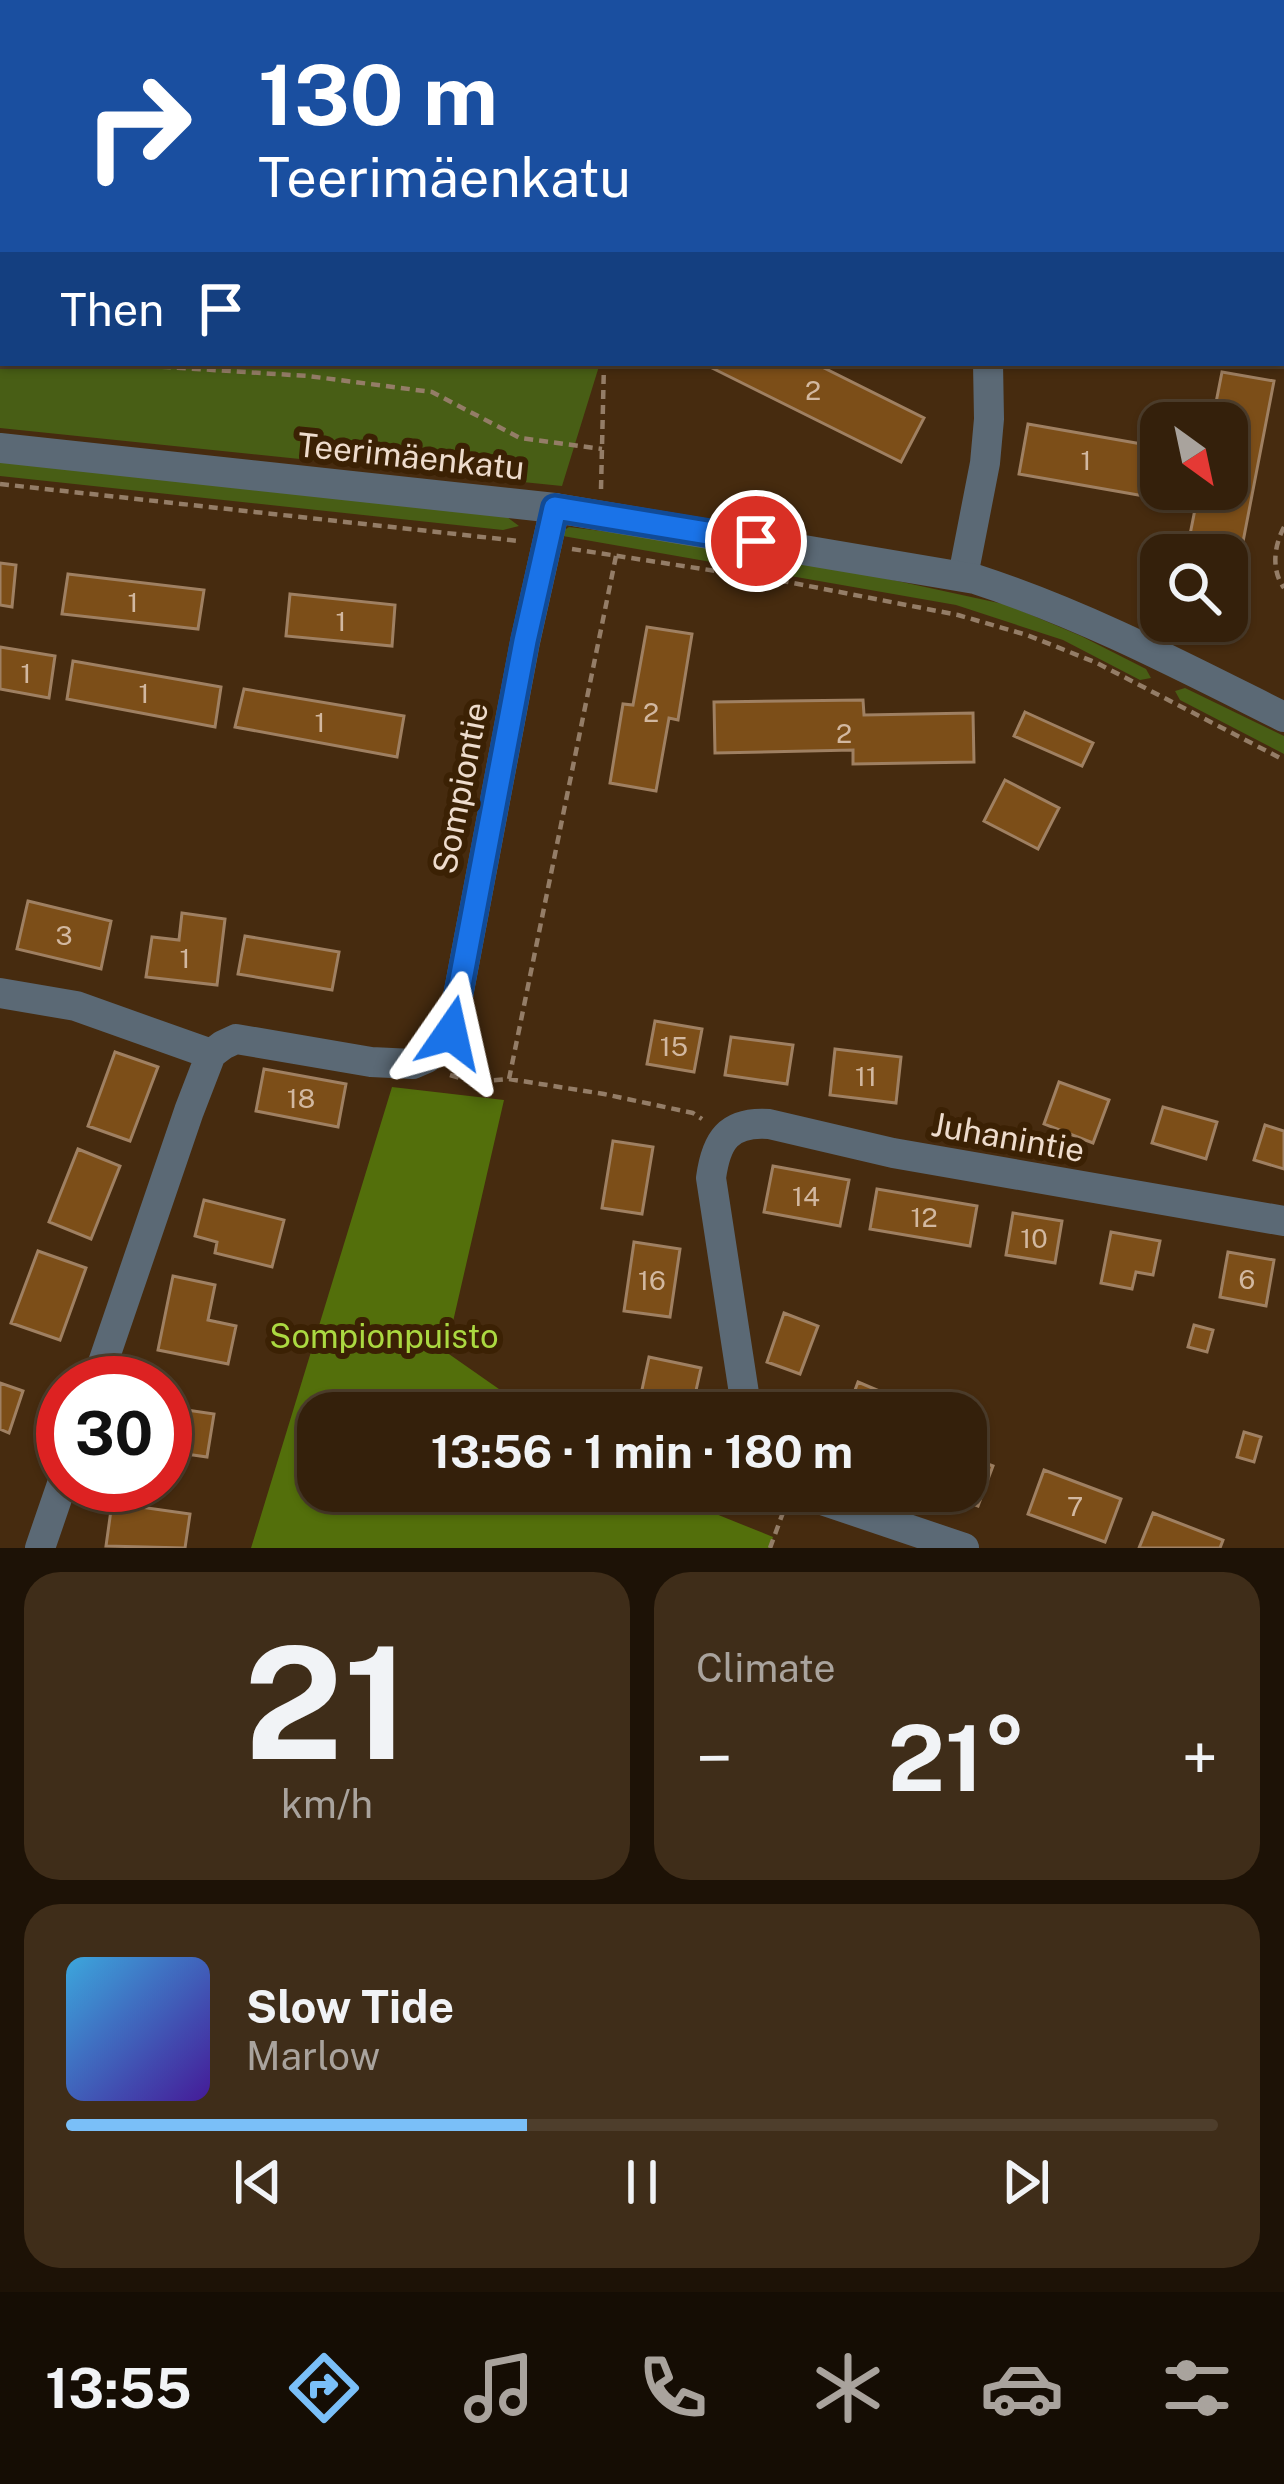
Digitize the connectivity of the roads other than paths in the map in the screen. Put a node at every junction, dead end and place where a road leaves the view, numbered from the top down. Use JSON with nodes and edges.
{"nodes":[{"id":1,"x":988,"y":366,"type":"edge"},
{"id":2,"x":0,"y":448,"type":"edge"},
{"id":3,"x":555,"y":508,"type":"junction"},
{"id":4,"x":963,"y":576,"type":"junction"},
{"id":5,"x":1284,"y":716,"type":"edge"},
{"id":6,"x":0,"y":993,"type":"edge"},
{"id":7,"x":211,"y":1054,"type":"junction"},
{"id":8,"x":1284,"y":1221,"type":"edge"},
{"id":9,"x":105,"y":1356,"type":"edge"},
{"id":10,"x":744,"y":1392,"type":"edge"},
{"id":11,"x":52,"y":1512,"type":"edge"},
{"id":12,"x":858,"y":1512,"type":"edge"},
{"id":13,"x":40,"y":1548,"type":"edge"},
{"id":14,"x":964,"y":1548,"type":"edge"}],
"edges":[{"from":1,"to":4,"type":"street"},
{"from":2,"to":3,"type":"street","name":"Teerimäenkatu"},
{"from":3,"to":4,"type":"street","name":"Teerimäenkatu"},
{"from":3,"to":7,"type":"street","name":"Sompiontie"},
{"from":4,"to":5,"type":"street","name":"Teerimäenkatu"},
{"from":6,"to":7,"type":"street"},
{"from":7,"to":9,"type":"street"},
{"from":8,"to":10,"type":"street","name":"Juhanintie"},
{"from":11,"to":13,"type":"street"},
{"from":12,"to":14,"type":"street"}]}
